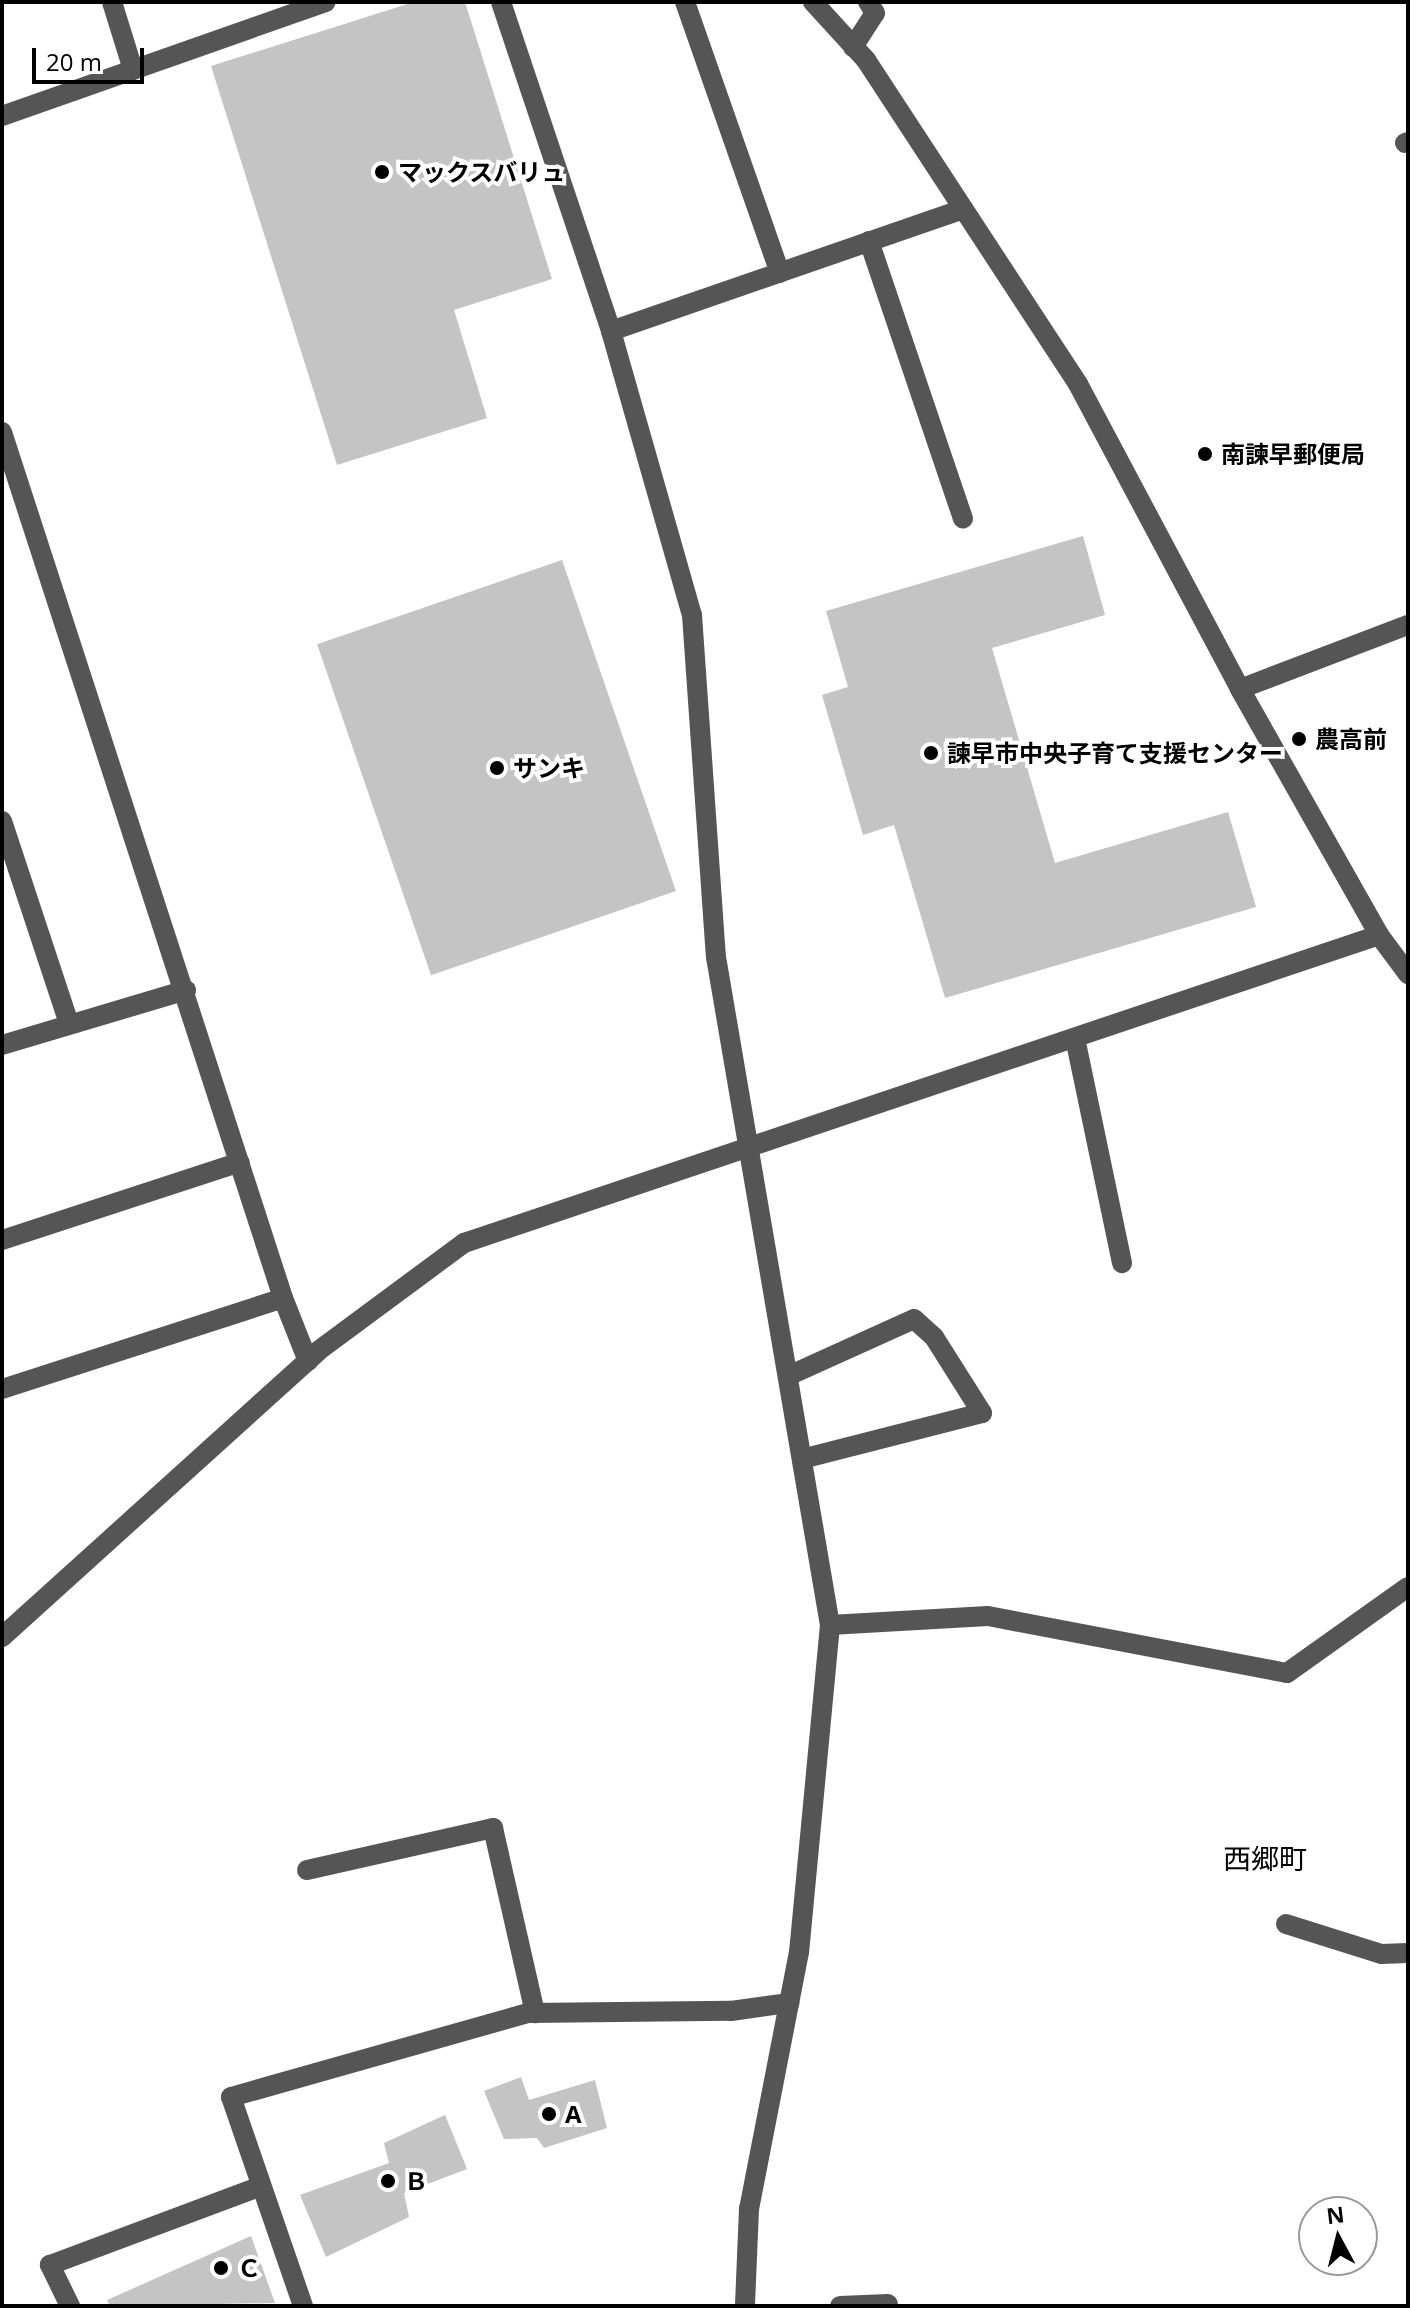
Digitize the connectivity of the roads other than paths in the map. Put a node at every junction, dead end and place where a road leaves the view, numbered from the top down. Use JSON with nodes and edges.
{"nodes":[{"id":1,"x":112,"y":2,"type":"edge"},
{"id":2,"x":326,"y":2,"type":"edge"},
{"id":3,"x":501,"y":2,"type":"edge"},
{"id":4,"x":685,"y":2,"type":"edge"},
{"id":5,"x":813,"y":2,"type":"edge"},
{"id":6,"x":868,"y":2,"type":"edge"},
{"id":7,"x":853,"y":47,"type":"junction"},
{"id":8,"x":133,"y":70,"type":"junction"},
{"id":9,"x":2,"y":116,"type":"edge"},
{"id":10,"x":963,"y":209,"type":"junction"},
{"id":11,"x":869,"y":241,"type":"junction"},
{"id":12,"x":780,"y":273,"type":"junction"},
{"id":13,"x":611,"y":331,"type":"junction"},
{"id":14,"x":2,"y":432,"type":"edge"},
{"id":15,"x":7,"y":465,"type":"edge"},
{"id":16,"x":963,"y":519,"type":"dead end"},
{"id":17,"x":1408,"y":625,"type":"edge"},
{"id":18,"x":1240,"y":689,"type":"junction"},
{"id":19,"x":2,"y":821,"type":"edge"},
{"id":20,"x":6,"y":853,"type":"edge"},
{"id":21,"x":1379,"y":935,"type":"junction"},
{"id":22,"x":1408,"y":974,"type":"edge"},
{"id":23,"x":186,"y":990,"type":"junction"},
{"id":24,"x":69,"y":1023,"type":"junction"},
{"id":25,"x":1075,"y":1038,"type":"junction"},
{"id":26,"x":2,"y":1045,"type":"edge"},
{"id":27,"x":747,"y":1149,"type":"junction"},
{"id":28,"x":240,"y":1162,"type":"junction"},
{"id":29,"x":2,"y":1240,"type":"edge"},
{"id":30,"x":1122,"y":1263,"type":"dead end"},
{"id":31,"x":283,"y":1298,"type":"junction"},
{"id":32,"x":308,"y":1361,"type":"junction"},
{"id":33,"x":788,"y":1376,"type":"junction"},
{"id":34,"x":2,"y":1389,"type":"edge"},
{"id":35,"x":802,"y":1459,"type":"junction"},
{"id":36,"x":1408,"y":1587,"type":"edge"},
{"id":37,"x":830,"y":1625,"type":"junction"},
{"id":38,"x":2,"y":1637,"type":"edge"},
{"id":39,"x":307,"y":1870,"type":"dead end"},
{"id":40,"x":1286,"y":1924,"type":"dead end"},
{"id":41,"x":1408,"y":1953,"type":"edge"},
{"id":42,"x":789,"y":2003,"type":"junction"},
{"id":43,"x":535,"y":2013,"type":"junction"},
{"id":44,"x":261,"y":2186,"type":"junction"},
{"id":45,"x":888,"y":2304,"type":"edge"},
{"id":46,"x":70,"y":2306,"type":"edge"},
{"id":47,"x":303,"y":2306,"type":"edge"},
{"id":48,"x":745,"y":2306,"type":"edge"},
{"id":49,"x":840,"y":2306,"type":"edge"}],
"edges":[{"from":1,"to":8,"type":"street"},
{"from":2,"to":8,"type":"street"},
{"from":3,"to":13,"type":"street"},
{"from":4,"to":12,"type":"street"},
{"from":5,"to":7,"type":"street"},
{"from":6,"to":7,"type":"street"},
{"from":7,"to":10,"type":"street"},
{"from":8,"to":9,"type":"street"},
{"from":10,"to":11,"type":"street"},
{"from":10,"to":18,"type":"street"},
{"from":11,"to":12,"type":"street"},
{"from":11,"to":16,"type":"street"},
{"from":12,"to":13,"type":"street"},
{"from":13,"to":27,"type":"street"},
{"from":14,"to":15,"type":"street"},
{"from":15,"to":23,"type":"street"},
{"from":17,"to":18,"type":"street"},
{"from":18,"to":21,"type":"street"},
{"from":19,"to":20,"type":"street"},
{"from":20,"to":24,"type":"street"},
{"from":21,"to":22,"type":"street"},
{"from":21,"to":25,"type":"street"},
{"from":23,"to":24,"type":"street"},
{"from":23,"to":28,"type":"street"},
{"from":24,"to":26,"type":"street"},
{"from":25,"to":27,"type":"street"},
{"from":25,"to":30,"type":"street"},
{"from":27,"to":32,"type":"street"},
{"from":27,"to":33,"type":"street"},
{"from":28,"to":29,"type":"street"},
{"from":28,"to":31,"type":"street"},
{"from":31,"to":32,"type":"street"},
{"from":31,"to":34,"type":"street"},
{"from":32,"to":38,"type":"street"},
{"from":33,"to":35,"type":"street"},
{"from":33,"to":35,"type":"street"},
{"from":35,"to":37,"type":"street"},
{"from":36,"to":37,"type":"street"},
{"from":37,"to":42,"type":"street"},
{"from":39,"to":43,"type":"street"},
{"from":40,"to":41,"type":"street"},
{"from":42,"to":43,"type":"street"},
{"from":42,"to":48,"type":"street"},
{"from":43,"to":44,"type":"street"},
{"from":44,"to":46,"type":"street"},
{"from":44,"to":47,"type":"street"},
{"from":45,"to":49,"type":"street"}]}
